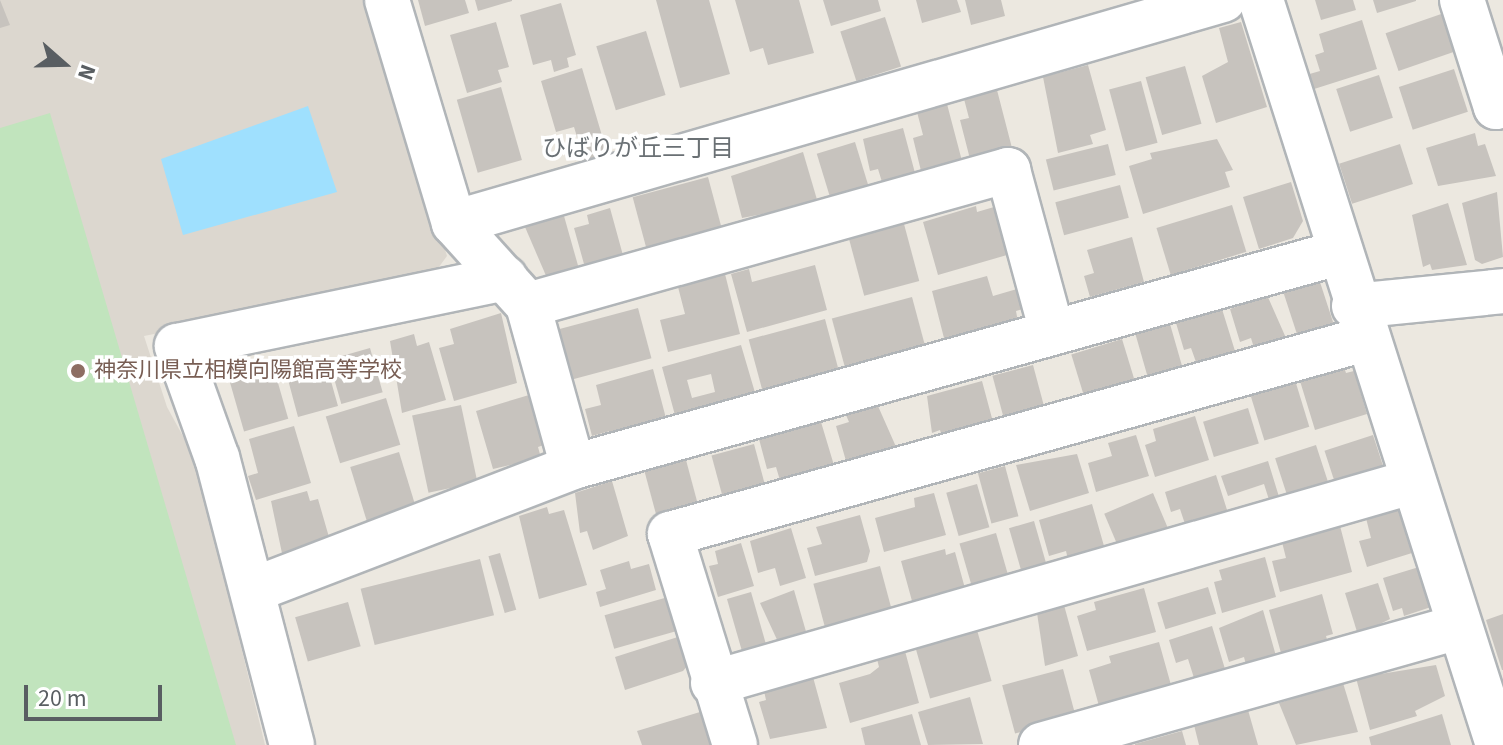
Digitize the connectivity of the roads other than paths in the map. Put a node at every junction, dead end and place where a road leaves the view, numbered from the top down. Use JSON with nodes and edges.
{"nodes":[{"id":1,"x":387,"y":0,"type":"edge"},
{"id":2,"x":1223,"y":0,"type":"edge"},
{"id":3,"x":1261,"y":0,"type":"edge"},
{"id":4,"x":1462,"y":0,"type":"edge"},
{"id":5,"x":1503,"y":105,"type":"edge"},
{"id":6,"x":454,"y":223,"type":"junction"},
{"id":7,"x":1338,"y":253,"type":"junction"},
{"id":8,"x":1503,"y":291,"type":"edge"},
{"id":9,"x":516,"y":292,"type":"junction"},
{"id":10,"x":1360,"y":322,"type":"junction"},
{"id":11,"x":1052,"y":332,"type":"junction"},
{"id":12,"x":573,"y":467,"type":"junction"},
{"id":13,"x":1411,"y":482,"type":"junction"},
{"id":14,"x":253,"y":590,"type":"junction"},
{"id":15,"x":1458,"y":627,"type":"junction"},
{"id":16,"x":713,"y":683,"type":"junction"},
{"id":17,"x":1064,"y":742,"type":"edge"},
{"id":18,"x":292,"y":745,"type":"edge"},
{"id":19,"x":735,"y":745,"type":"edge"},
{"id":20,"x":1498,"y":745,"type":"edge"}],
"edges":[{"from":1,"to":6,"type":"street"},
{"from":2,"to":6,"type":"street"},
{"from":3,"to":7,"type":"street"},
{"from":4,"to":5,"type":"street"},
{"from":6,"to":9,"type":"street"},
{"from":7,"to":10,"type":"street"},
{"from":7,"to":11,"type":"street"},
{"from":8,"to":10,"type":"street"},
{"from":9,"to":11,"type":"street"},
{"from":9,"to":12,"type":"street"},
{"from":9,"to":14,"type":"street"},
{"from":10,"to":13,"type":"street"},
{"from":10,"to":16,"type":"street"},
{"from":11,"to":12,"type":"street"},
{"from":12,"to":14,"type":"street"},
{"from":13,"to":15,"type":"street"},
{"from":13,"to":16,"type":"street"},
{"from":14,"to":18,"type":"street"},
{"from":15,"to":17,"type":"street"},
{"from":15,"to":20,"type":"street"},
{"from":16,"to":19,"type":"street"}]}
